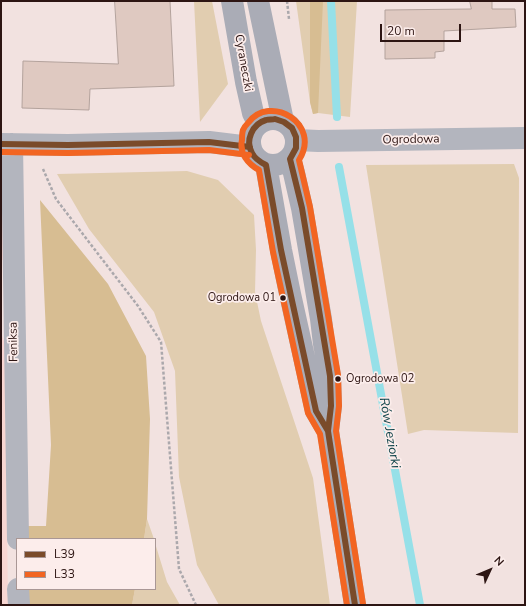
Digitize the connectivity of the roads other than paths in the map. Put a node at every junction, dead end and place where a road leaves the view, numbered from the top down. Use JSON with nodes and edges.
{"nodes":[{"id":1,"x":232,"y":1,"type":"edge"},
{"id":2,"x":258,"y":1,"type":"edge"},
{"id":3,"x":283,"y":121,"type":"junction"},
{"id":4,"x":258,"y":123,"type":"junction"},
{"id":5,"x":525,"y":138,"type":"edge"},
{"id":6,"x":6,"y":144,"type":"edge"},
{"id":7,"x":250,"y":147,"type":"junction"},
{"id":8,"x":293,"y":149,"type":"junction"},
{"id":9,"x":266,"y":165,"type":"junction"},
{"id":10,"x":328,"y":432,"type":"junction"},
{"id":11,"x":18,"y":538,"type":"edge"},
{"id":12,"x":18,"y":590,"type":"edge"},
{"id":13,"x":19,"y":605,"type":"edge"},
{"id":14,"x":355,"y":605,"type":"edge"}],
"edges":[{"from":1,"to":4,"type":"street","name":"Cyraneczki"},
{"from":2,"to":3,"type":"street"},
{"from":3,"to":4,"type":"street"},
{"from":3,"to":8,"type":"street"},
{"from":4,"to":7,"type":"street"},
{"from":5,"to":8,"type":"street","name":"Ogrodowa"},
{"from":6,"to":7,"type":"street"},
{"from":6,"to":11,"type":"street","name":"Feniksa"},
{"from":7,"to":9,"type":"street"},
{"from":8,"to":9,"type":"street","name":"Ogrodowa"},
{"from":8,"to":10,"type":"street"},
{"from":9,"to":10,"type":"street"},
{"from":10,"to":14,"type":"street"},
{"from":12,"to":13,"type":"street"}]}
